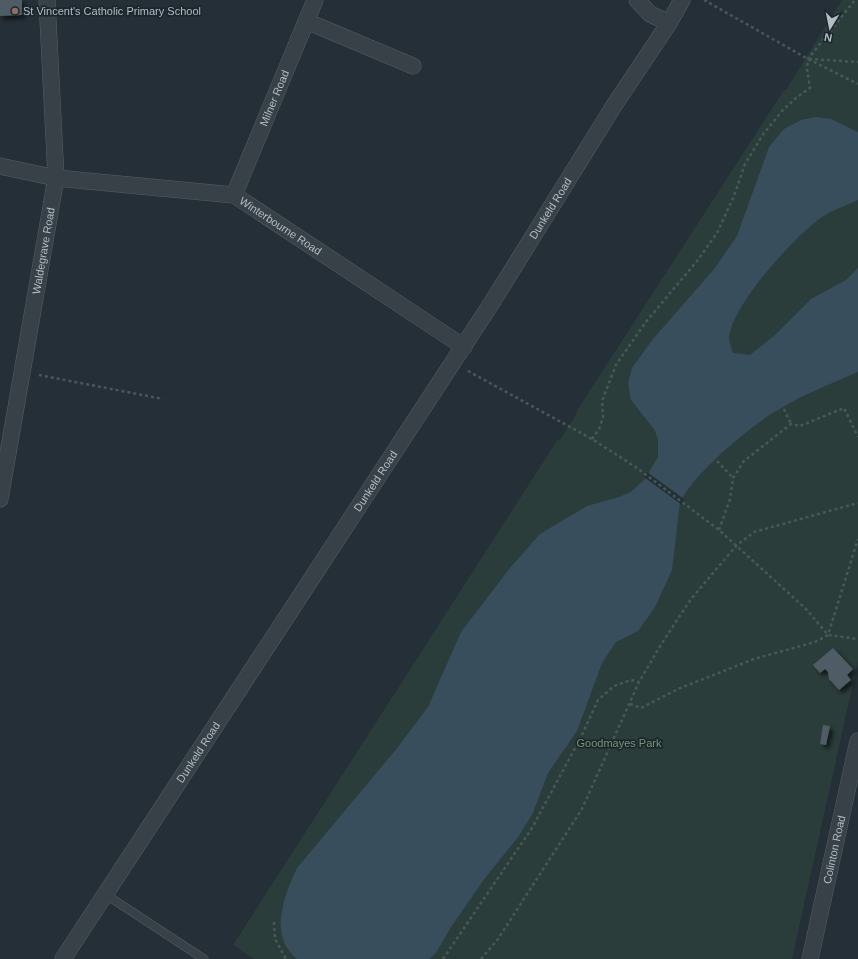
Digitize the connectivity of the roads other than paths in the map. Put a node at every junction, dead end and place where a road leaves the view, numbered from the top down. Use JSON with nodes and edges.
{"nodes":[{"id":1,"x":47,"y":0,"type":"edge"},
{"id":2,"x":315,"y":0,"type":"edge"},
{"id":3,"x":637,"y":0,"type":"edge"},
{"id":4,"x":682,"y":0,"type":"edge"},
{"id":5,"x":306,"y":20,"type":"junction"},
{"id":6,"x":669,"y":23,"type":"junction"},
{"id":7,"x":413,"y":66,"type":"dead end"},
{"id":8,"x":0,"y":166,"type":"edge"},
{"id":9,"x":56,"y":178,"type":"junction"},
{"id":10,"x":234,"y":195,"type":"junction"},
{"id":11,"x":464,"y":346,"type":"junction"},
{"id":12,"x":0,"y":498,"type":"edge"},
{"id":13,"x":858,"y":741,"type":"edge"},
{"id":14,"x":105,"y":894,"type":"junction"},
{"id":15,"x":63,"y":959,"type":"edge"},
{"id":16,"x":204,"y":959,"type":"edge"},
{"id":17,"x":810,"y":959,"type":"edge"}],
"edges":[{"from":1,"to":9,"type":"street","name":"Waldegrave Road"},
{"from":2,"to":5,"type":"street","name":"Milner Road"},
{"from":3,"to":6,"type":"street"},
{"from":4,"to":6,"type":"street","name":"Dunkeld Road"},
{"from":5,"to":7,"type":"street"},
{"from":5,"to":10,"type":"street","name":"Milner Road"},
{"from":6,"to":11,"type":"street","name":"Dunkeld Road"},
{"from":8,"to":9,"type":"street","name":"Winterbourne Road"},
{"from":9,"to":10,"type":"street","name":"Winterbourne Road"},
{"from":9,"to":12,"type":"street","name":"Waldegrave Road"},
{"from":10,"to":11,"type":"street","name":"Winterbourne Road"},
{"from":11,"to":14,"type":"street","name":"Dunkeld Road"},
{"from":13,"to":17,"type":"street","name":"Colinton Road"},
{"from":14,"to":15,"type":"street","name":"Dunkeld Road"},
{"from":14,"to":16,"type":"lane"}]}
